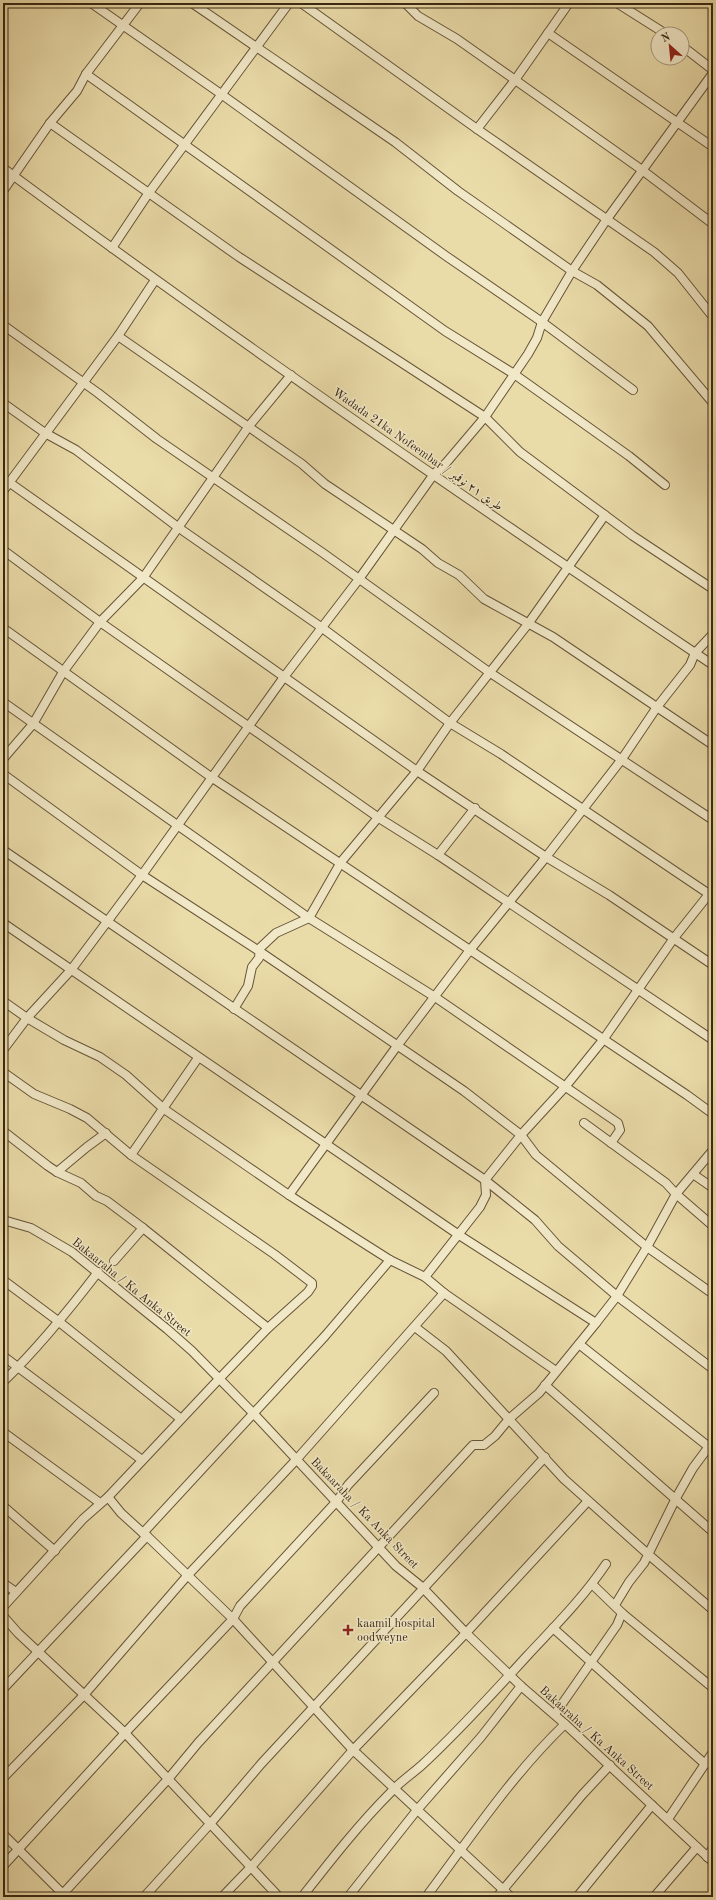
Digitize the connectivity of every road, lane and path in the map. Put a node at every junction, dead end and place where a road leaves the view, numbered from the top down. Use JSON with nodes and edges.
{"nodes":[{"id":1,"x":91,"y":3,"type":"edge"},
{"id":2,"x":140,"y":3,"type":"edge"},
{"id":3,"x":192,"y":3,"type":"edge"},
{"id":4,"x":289,"y":3,"type":"edge"},
{"id":5,"x":301,"y":3,"type":"edge"},
{"id":6,"x":405,"y":3,"type":"edge"},
{"id":7,"x":569,"y":3,"type":"edge"},
{"id":8,"x":617,"y":3,"type":"edge"},
{"id":9,"x":124,"y":26,"type":"junction"},
{"id":10,"x":653,"y":26,"type":"edge"},
{"id":11,"x":548,"y":33,"type":"junction"},
{"id":12,"x":256,"y":46,"type":"junction"},
{"id":13,"x":690,"y":52,"type":"edge"},
{"id":14,"x":713,"y":70,"type":"edge"},
{"id":15,"x":713,"y":73,"type":"edge"},
{"id":16,"x":86,"y":74,"type":"junction"},
{"id":17,"x":515,"y":80,"type":"junction"},
{"id":18,"x":221,"y":94,"type":"junction"},
{"id":19,"x":677,"y":121,"type":"junction"},
{"id":20,"x":50,"y":123,"type":"junction"},
{"id":21,"x":477,"y":129,"type":"junction"},
{"id":22,"x":185,"y":145,"type":"junction"},
{"id":23,"x":713,"y":147,"type":"edge"},
{"id":24,"x":3,"y":168,"type":"edge"},
{"id":25,"x":642,"y":170,"type":"junction"},
{"id":26,"x":13,"y":176,"type":"junction"},
{"id":27,"x":3,"y":190,"type":"edge"},
{"id":28,"x":148,"y":194,"type":"junction"},
{"id":29,"x":607,"y":219,"type":"junction"},
{"id":30,"x":713,"y":224,"type":"edge"},
{"id":31,"x":112,"y":248,"type":"junction"},
{"id":32,"x":572,"y":271,"type":"junction"},
{"id":33,"x":155,"y":280,"type":"junction"},
{"id":34,"x":713,"y":317,"type":"edge"},
{"id":35,"x":542,"y":322,"type":"junction"},
{"id":36,"x":3,"y":325,"type":"edge"},
{"id":37,"x":118,"y":336,"type":"junction"},
{"id":38,"x":514,"y":374,"type":"junction"},
{"id":39,"x":291,"y":375,"type":"junction"},
{"id":40,"x":83,"y":382,"type":"junction"},
{"id":41,"x":633,"y":390,"type":"dead end"},
{"id":42,"x":3,"y":403,"type":"edge"},
{"id":43,"x":713,"y":403,"type":"edge"},
{"id":44,"x":485,"y":417,"type":"junction"},
{"id":45,"x":249,"y":426,"type":"junction"},
{"id":46,"x":45,"y":433,"type":"junction"},
{"id":47,"x":434,"y":474,"type":"junction"},
{"id":48,"x":213,"y":477,"type":"junction"},
{"id":49,"x":6,"y":480,"type":"edge"},
{"id":50,"x":665,"y":485,"type":"dead end"},
{"id":51,"x":3,"y":491,"type":"edge"},
{"id":52,"x":605,"y":515,"type":"junction"},
{"id":53,"x":179,"y":528,"type":"junction"},
{"id":54,"x":393,"y":529,"type":"junction"},
{"id":55,"x":3,"y":550,"type":"edge"},
{"id":56,"x":568,"y":569,"type":"junction"},
{"id":57,"x":143,"y":578,"type":"junction"},
{"id":58,"x":359,"y":579,"type":"junction"},
{"id":59,"x":713,"y":589,"type":"edge"},
{"id":60,"x":100,"y":622,"type":"junction"},
{"id":61,"x":528,"y":624,"type":"junction"},
{"id":62,"x":321,"y":627,"type":"junction"},
{"id":63,"x":3,"y":628,"type":"edge"},
{"id":64,"x":713,"y":634,"type":"edge"},
{"id":65,"x":695,"y":653,"type":"junction"},
{"id":66,"x":713,"y":665,"type":"edge"},
{"id":67,"x":64,"y":672,"type":"junction"},
{"id":68,"x":489,"y":672,"type":"junction"},
{"id":69,"x":284,"y":677,"type":"junction"},
{"id":70,"x":3,"y":702,"type":"edge"},
{"id":71,"x":657,"y":707,"type":"junction"},
{"id":72,"x":450,"y":723,"type":"junction"},
{"id":73,"x":34,"y":724,"type":"junction"},
{"id":74,"x":248,"y":727,"type":"junction"},
{"id":75,"x":713,"y":745,"type":"edge"},
{"id":76,"x":3,"y":759,"type":"edge"},
{"id":77,"x":622,"y":759,"type":"junction"},
{"id":78,"x":417,"y":771,"type":"junction"},
{"id":79,"x":3,"y":774,"type":"edge"},
{"id":80,"x":211,"y":777,"type":"junction"},
{"id":81,"x":475,"y":808,"type":"junction"},
{"id":82,"x":583,"y":809,"type":"junction"},
{"id":83,"x":379,"y":818,"type":"junction"},
{"id":84,"x":713,"y":820,"type":"edge"},
{"id":85,"x":178,"y":824,"type":"junction"},
{"id":86,"x":3,"y":850,"type":"edge"},
{"id":87,"x":438,"y":855,"type":"junction"},
{"id":88,"x":546,"y":857,"type":"junction"},
{"id":89,"x":341,"y":862,"type":"junction"},
{"id":90,"x":142,"y":875,"type":"junction"},
{"id":91,"x":712,"y":893,"type":"edge"},
{"id":92,"x":509,"y":903,"type":"junction"},
{"id":93,"x":309,"y":918,"type":"junction"},
{"id":94,"x":106,"y":921,"type":"junction"},
{"id":95,"x":3,"y":923,"type":"edge"},
{"id":96,"x":674,"y":938,"type":"junction"},
{"id":97,"x":470,"y":950,"type":"junction"},
{"id":98,"x":259,"y":951,"type":"junction"},
{"id":99,"x":713,"y":965,"type":"edge"},
{"id":100,"x":71,"y":970,"type":"junction"},
{"id":101,"x":640,"y":989,"type":"junction"},
{"id":102,"x":435,"y":997,"type":"junction"},
{"id":103,"x":3,"y":1000,"type":"edge"},
{"id":104,"x":234,"y":1009,"type":"junction"},
{"id":105,"x":27,"y":1018,"type":"junction"},
{"id":106,"x":603,"y":1040,"type":"junction"},
{"id":107,"x":713,"y":1040,"type":"edge"},
{"id":108,"x":397,"y":1046,"type":"junction"},
{"id":109,"x":3,"y":1050,"type":"edge"},
{"id":110,"x":198,"y":1058,"type":"junction"},
{"id":111,"x":3,"y":1072,"type":"edge"},
{"id":112,"x":565,"y":1087,"type":"junction"},
{"id":113,"x":361,"y":1095,"type":"junction"},
{"id":114,"x":164,"y":1109,"type":"junction"},
{"id":115,"x":713,"y":1114,"type":"edge"},
{"id":116,"x":584,"y":1123,"type":"dead end"},
{"id":117,"x":3,"y":1130,"type":"edge"},
{"id":118,"x":106,"y":1134,"type":"junction"},
{"id":119,"x":521,"y":1135,"type":"junction"},
{"id":120,"x":326,"y":1143,"type":"junction"},
{"id":121,"x":611,"y":1143,"type":"junction"},
{"id":122,"x":713,"y":1150,"type":"edge"},
{"id":123,"x":131,"y":1155,"type":"junction"},
{"id":124,"x":57,"y":1172,"type":"junction"},
{"id":125,"x":693,"y":1174,"type":"junction"},
{"id":126,"x":485,"y":1180,"type":"junction"},
{"id":127,"x":713,"y":1188,"type":"edge"},
{"id":128,"x":676,"y":1194,"type":"junction"},
{"id":129,"x":289,"y":1195,"type":"junction"},
{"id":130,"x":3,"y":1220,"type":"edge"},
{"id":131,"x":713,"y":1226,"type":"edge"},
{"id":132,"x":143,"y":1228,"type":"junction"},
{"id":133,"x":459,"y":1235,"type":"junction"},
{"id":134,"x":648,"y":1247,"type":"junction"},
{"id":135,"x":390,"y":1260,"type":"junction"},
{"id":136,"x":114,"y":1261,"type":"dead end"},
{"id":137,"x":98,"y":1272,"type":"junction"},
{"id":138,"x":425,"y":1277,"type":"junction"},
{"id":139,"x":3,"y":1280,"type":"edge"},
{"id":140,"x":444,"y":1294,"type":"junction"},
{"id":141,"x":713,"y":1294,"type":"edge"},
{"id":142,"x":617,"y":1296,"type":"junction"},
{"id":143,"x":58,"y":1321,"type":"junction"},
{"id":144,"x":596,"y":1322,"type":"junction"},
{"id":145,"x":415,"y":1326,"type":"junction"},
{"id":146,"x":268,"y":1328,"type":"junction"},
{"id":147,"x":579,"y":1344,"type":"junction"},
{"id":148,"x":3,"y":1356,"type":"edge"},
{"id":149,"x":18,"y":1367,"type":"junction"},
{"id":150,"x":713,"y":1369,"type":"edge"},
{"id":151,"x":556,"y":1371,"type":"junction"},
{"id":152,"x":219,"y":1379,"type":"junction"},
{"id":153,"x":3,"y":1382,"type":"edge"},
{"id":154,"x":545,"y":1385,"type":"junction"},
{"id":155,"x":434,"y":1393,"type":"dead end"},
{"id":156,"x":254,"y":1414,"type":"junction"},
{"id":157,"x":181,"y":1419,"type":"junction"},
{"id":158,"x":509,"y":1419,"type":"junction"},
{"id":159,"x":3,"y":1432,"type":"edge"},
{"id":160,"x":711,"y":1444,"type":"edge"},
{"id":161,"x":545,"y":1457,"type":"junction"},
{"id":162,"x":142,"y":1460,"type":"junction"},
{"id":163,"x":296,"y":1460,"type":"junction"},
{"id":164,"x":108,"y":1497,"type":"junction"},
{"id":165,"x":676,"y":1498,"type":"junction"},
{"id":166,"x":336,"y":1501,"type":"junction"},
{"id":167,"x":588,"y":1501,"type":"junction"},
{"id":168,"x":100,"y":1503,"type":"junction"},
{"id":169,"x":3,"y":1506,"type":"edge"},
{"id":170,"x":713,"y":1532,"type":"edge"},
{"id":171,"x":145,"y":1534,"type":"junction"},
{"id":172,"x":378,"y":1547,"type":"junction"},
{"id":173,"x":55,"y":1551,"type":"junction"},
{"id":174,"x":649,"y":1555,"type":"junction"},
{"id":175,"x":606,"y":1564,"type":"dead end"},
{"id":176,"x":187,"y":1576,"type":"junction"},
{"id":177,"x":3,"y":1583,"type":"edge"},
{"id":178,"x":592,"y":1584,"type":"junction"},
{"id":179,"x":422,"y":1587,"type":"junction"},
{"id":180,"x":16,"y":1592,"type":"junction"},
{"id":181,"x":614,"y":1606,"type":"junction"},
{"id":182,"x":3,"y":1607,"type":"edge"},
{"id":183,"x":713,"y":1610,"type":"edge"},
{"id":184,"x":622,"y":1613,"type":"junction"},
{"id":185,"x":3,"y":1616,"type":"edge"},
{"id":186,"x":233,"y":1619,"type":"junction"},
{"id":187,"x":553,"y":1628,"type":"junction"},
{"id":188,"x":466,"y":1633,"type":"junction"},
{"id":189,"x":38,"y":1652,"type":"junction"},
{"id":190,"x":272,"y":1663,"type":"junction"},
{"id":191,"x":591,"y":1663,"type":"junction"},
{"id":192,"x":510,"y":1674,"type":"junction"},
{"id":193,"x":521,"y":1686,"type":"junction"},
{"id":194,"x":713,"y":1688,"type":"edge"},
{"id":195,"x":3,"y":1689,"type":"edge"},
{"id":196,"x":84,"y":1695,"type":"junction"},
{"id":197,"x":314,"y":1707,"type":"junction"},
{"id":198,"x":555,"y":1714,"type":"junction"},
{"id":199,"x":565,"y":1724,"type":"junction"},
{"id":200,"x":125,"y":1733,"type":"junction"},
{"id":201,"x":353,"y":1750,"type":"junction"},
{"id":202,"x":713,"y":1752,"type":"edge"},
{"id":203,"x":705,"y":1764,"type":"junction"},
{"id":204,"x":610,"y":1765,"type":"junction"},
{"id":205,"x":3,"y":1778,"type":"edge"},
{"id":206,"x":169,"y":1778,"type":"junction"},
{"id":207,"x":394,"y":1789,"type":"junction"},
{"id":208,"x":652,"y":1805,"type":"junction"},
{"id":209,"x":417,"y":1810,"type":"junction"},
{"id":210,"x":668,"y":1819,"type":"junction"},
{"id":211,"x":210,"y":1824,"type":"junction"},
{"id":212,"x":3,"y":1834,"type":"edge"},
{"id":213,"x":697,"y":1847,"type":"junction"},
{"id":214,"x":713,"y":1848,"type":"edge"},
{"id":215,"x":18,"y":1850,"type":"junction"},
{"id":216,"x":462,"y":1850,"type":"junction"},
{"id":217,"x":710,"y":1859,"type":"edge"},
{"id":218,"x":3,"y":1866,"type":"edge"},
{"id":219,"x":251,"y":1867,"type":"junction"},
{"id":220,"x":502,"y":1890,"type":"junction"},
{"id":221,"x":63,"y":1896,"type":"edge"},
{"id":222,"x":144,"y":1897,"type":"edge"},
{"id":223,"x":222,"y":1897,"type":"edge"},
{"id":224,"x":279,"y":1897,"type":"edge"},
{"id":225,"x":302,"y":1897,"type":"edge"},
{"id":226,"x":348,"y":1897,"type":"edge"},
{"id":227,"x":426,"y":1897,"type":"edge"},
{"id":228,"x":497,"y":1897,"type":"edge"},
{"id":229,"x":511,"y":1897,"type":"edge"},
{"id":230,"x":577,"y":1897,"type":"edge"},
{"id":231,"x":654,"y":1897,"type":"edge"}],
"edges":[{"from":1,"to":9,"type":"street"},
{"from":2,"to":9,"type":"street"},
{"from":3,"to":12,"type":"street"},
{"from":4,"to":12,"type":"street"},
{"from":5,"to":21,"type":"street"},
{"from":6,"to":17,"type":"street"},
{"from":7,"to":11,"type":"street"},
{"from":8,"to":10,"type":"street"},
{"from":9,"to":16,"type":"street"},
{"from":9,"to":18,"type":"street"},
{"from":11,"to":17,"type":"street"},
{"from":11,"to":19,"type":"street"},
{"from":12,"to":18,"type":"street"},
{"from":12,"to":32,"type":"street"},
{"from":13,"to":14,"type":"street"},
{"from":15,"to":19,"type":"street"},
{"from":16,"to":20,"type":"street"},
{"from":16,"to":22,"type":"street"},
{"from":17,"to":21,"type":"street"},
{"from":17,"to":25,"type":"street"},
{"from":18,"to":22,"type":"street"},
{"from":18,"to":35,"type":"street"},
{"from":19,"to":23,"type":"street"},
{"from":19,"to":25,"type":"street"},
{"from":20,"to":26,"type":"street"},
{"from":20,"to":28,"type":"street"},
{"from":21,"to":29,"type":"street"},
{"from":22,"to":28,"type":"street"},
{"from":22,"to":38,"type":"street"},
{"from":24,"to":26,"type":"street","name":"Wadada 21ka Nofeembar / طريق ٢١ نوفمبر"},
{"from":25,"to":29,"type":"street"},
{"from":25,"to":30,"type":"street"},
{"from":26,"to":27,"type":"street"},
{"from":26,"to":31,"type":"street","name":"Wadada 21ka Nofeembar / طريق ٢١ نوفمبر"},
{"from":28,"to":31,"type":"street"},
{"from":28,"to":44,"type":"street"},
{"from":29,"to":32,"type":"street"},
{"from":29,"to":34,"type":"street"},
{"from":31,"to":33,"type":"street","name":"Wadada 21ka Nofeembar / طريق ٢١ نوفمبر"},
{"from":32,"to":35,"type":"street"},
{"from":32,"to":43,"type":"street"},
{"from":33,"to":37,"type":"street"},
{"from":33,"to":39,"type":"street","name":"Wadada 21ka Nofeembar / طريق ٢١ نوفمبر"},
{"from":35,"to":38,"type":"street"},
{"from":35,"to":41,"type":"street"},
{"from":36,"to":40,"type":"street"},
{"from":37,"to":40,"type":"street"},
{"from":37,"to":45,"type":"street"},
{"from":38,"to":44,"type":"street"},
{"from":38,"to":50,"type":"street"},
{"from":39,"to":45,"type":"street"},
{"from":39,"to":47,"type":"street","name":"Wadada 21ka Nofeembar / طريق ٢١ نوفمبر"},
{"from":40,"to":46,"type":"street"},
{"from":40,"to":48,"type":"street"},
{"from":42,"to":46,"type":"street"},
{"from":44,"to":47,"type":"street"},
{"from":44,"to":52,"type":"street"},
{"from":45,"to":48,"type":"street"},
{"from":45,"to":54,"type":"street"},
{"from":46,"to":49,"type":"street"},
{"from":46,"to":53,"type":"street"},
{"from":47,"to":54,"type":"street"},
{"from":47,"to":56,"type":"street","name":"Wadada 21ka Nofeembar / طريق ٢١ نوفمبر"},
{"from":48,"to":53,"type":"street"},
{"from":48,"to":58,"type":"street"},
{"from":49,"to":51,"type":"street"},
{"from":49,"to":57,"type":"street"},
{"from":52,"to":56,"type":"street"},
{"from":52,"to":59,"type":"street"},
{"from":53,"to":57,"type":"street"},
{"from":53,"to":62,"type":"street"},
{"from":54,"to":58,"type":"street"},
{"from":54,"to":61,"type":"street"},
{"from":55,"to":60,"type":"street"},
{"from":56,"to":61,"type":"street"},
{"from":56,"to":65,"type":"street","name":"Wadada 21ka Nofeembar / طريق ٢١ نوفمبر"},
{"from":57,"to":60,"type":"street"},
{"from":57,"to":69,"type":"street"},
{"from":58,"to":62,"type":"street"},
{"from":58,"to":68,"type":"street"},
{"from":60,"to":67,"type":"street"},
{"from":60,"to":74,"type":"street"},
{"from":61,"to":68,"type":"street"},
{"from":61,"to":71,"type":"street"},
{"from":62,"to":69,"type":"street"},
{"from":62,"to":72,"type":"street"},
{"from":63,"to":67,"type":"street"},
{"from":64,"to":65,"type":"street"},
{"from":65,"to":66,"type":"street","name":"Wadada 21ka Nofeembar / طريق ٢١ نوفمبر"},
{"from":65,"to":71,"type":"street"},
{"from":67,"to":73,"type":"street"},
{"from":67,"to":80,"type":"street"},
{"from":68,"to":72,"type":"street"},
{"from":68,"to":77,"type":"street"},
{"from":69,"to":74,"type":"street"},
{"from":69,"to":78,"type":"street"},
{"from":70,"to":73,"type":"street"},
{"from":71,"to":75,"type":"street"},
{"from":71,"to":77,"type":"street"},
{"from":72,"to":78,"type":"street"},
{"from":72,"to":82,"type":"street"},
{"from":73,"to":76,"type":"street"},
{"from":73,"to":85,"type":"street"},
{"from":74,"to":80,"type":"street"},
{"from":74,"to":83,"type":"street"},
{"from":77,"to":82,"type":"street"},
{"from":77,"to":84,"type":"street"},
{"from":78,"to":81,"type":"street"},
{"from":78,"to":83,"type":"street"},
{"from":79,"to":90,"type":"street"},
{"from":80,"to":85,"type":"street"},
{"from":80,"to":89,"type":"street"},
{"from":81,"to":87,"type":"street"},
{"from":81,"to":88,"type":"street"},
{"from":82,"to":88,"type":"street"},
{"from":82,"to":91,"type":"street"},
{"from":83,"to":87,"type":"street"},
{"from":83,"to":89,"type":"street"},
{"from":85,"to":90,"type":"street"},
{"from":85,"to":93,"type":"street"},
{"from":86,"to":94,"type":"street"},
{"from":87,"to":92,"type":"street"},
{"from":88,"to":92,"type":"street"},
{"from":88,"to":96,"type":"street"},
{"from":89,"to":93,"type":"street"},
{"from":89,"to":97,"type":"street"},
{"from":90,"to":94,"type":"street"},
{"from":90,"to":98,"type":"street"},
{"from":91,"to":96,"type":"street"},
{"from":92,"to":97,"type":"street"},
{"from":92,"to":101,"type":"street"},
{"from":93,"to":98,"type":"street"},
{"from":93,"to":102,"type":"street"},
{"from":94,"to":100,"type":"street"},
{"from":94,"to":104,"type":"street"},
{"from":95,"to":100,"type":"street"},
{"from":96,"to":99,"type":"street"},
{"from":96,"to":101,"type":"street"},
{"from":97,"to":102,"type":"street"},
{"from":97,"to":106,"type":"street"},
{"from":98,"to":104,"type":"street"},
{"from":98,"to":108,"type":"street"},
{"from":100,"to":105,"type":"street"},
{"from":100,"to":110,"type":"street"},
{"from":101,"to":106,"type":"street"},
{"from":101,"to":107,"type":"street"},
{"from":102,"to":108,"type":"street"},
{"from":102,"to":112,"type":"street"},
{"from":103,"to":105,"type":"street"},
{"from":104,"to":113,"type":"street"},
{"from":105,"to":109,"type":"street"},
{"from":105,"to":114,"type":"street"},
{"from":106,"to":112,"type":"street"},
{"from":106,"to":115,"type":"street"},
{"from":108,"to":113,"type":"street"},
{"from":108,"to":119,"type":"street"},
{"from":110,"to":114,"type":"street"},
{"from":110,"to":120,"type":"street"},
{"from":111,"to":118,"type":"street"},
{"from":112,"to":119,"type":"street"},
{"from":112,"to":121,"type":"street"},
{"from":113,"to":120,"type":"street"},
{"from":113,"to":126,"type":"street"},
{"from":114,"to":123,"type":"street"},
{"from":114,"to":129,"type":"street"},
{"from":116,"to":121,"type":"street"},
{"from":117,"to":124,"type":"street"},
{"from":118,"to":123,"type":"street"},
{"from":118,"to":124,"type":"street"},
{"from":119,"to":126,"type":"street"},
{"from":119,"to":134,"type":"street"},
{"from":120,"to":129,"type":"street"},
{"from":120,"to":133,"type":"street"},
{"from":121,"to":128,"type":"street"},
{"from":122,"to":125,"type":"street"},
{"from":123,"to":146,"type":"street"},
{"from":124,"to":132,"type":"street"},
{"from":125,"to":127,"type":"street"},
{"from":125,"to":128,"type":"street"},
{"from":126,"to":133,"type":"street"},
{"from":126,"to":142,"type":"street"},
{"from":128,"to":131,"type":"street"},
{"from":128,"to":134,"type":"street"},
{"from":129,"to":135,"type":"street"},
{"from":130,"to":137,"type":"street","name":"Bakaaraha / Ka Anka Street"},
{"from":132,"to":136,"type":"street"},
{"from":132,"to":146,"type":"street"},
{"from":133,"to":138,"type":"street"},
{"from":133,"to":144,"type":"street"},
{"from":134,"to":141,"type":"street"},
{"from":134,"to":142,"type":"street"},
{"from":135,"to":138,"type":"street"},
{"from":135,"to":156,"type":"street"},
{"from":137,"to":143,"type":"street"},
{"from":137,"to":152,"type":"street","name":"Bakaaraha / Ka Anka Street"},
{"from":138,"to":140,"type":"street"},
{"from":139,"to":143,"type":"street"},
{"from":140,"to":145,"type":"street"},
{"from":140,"to":151,"type":"street"},
{"from":142,"to":144,"type":"street"},
{"from":142,"to":150,"type":"street"},
{"from":143,"to":149,"type":"street"},
{"from":143,"to":157,"type":"street"},
{"from":144,"to":147,"type":"street"},
{"from":145,"to":158,"type":"street"},
{"from":145,"to":163,"type":"street"},
{"from":146,"to":152,"type":"street"},
{"from":147,"to":151,"type":"street"},
{"from":147,"to":160,"type":"street"},
{"from":148,"to":149,"type":"street"},
{"from":149,"to":153,"type":"street"},
{"from":149,"to":162,"type":"street"},
{"from":151,"to":154,"type":"street"},
{"from":152,"to":156,"type":"street","name":"Bakaaraha / Ka Anka Street"},
{"from":152,"to":157,"type":"street"},
{"from":154,"to":158,"type":"street"},
{"from":154,"to":165,"type":"street"},
{"from":155,"to":166,"type":"street"},
{"from":156,"to":163,"type":"street","name":"Bakaaraha / Ka Anka Street"},
{"from":156,"to":171,"type":"street"},
{"from":157,"to":162,"type":"street"},
{"from":158,"to":161,"type":"street"},
{"from":158,"to":172,"type":"street"},
{"from":159,"to":168,"type":"street"},
{"from":160,"to":165,"type":"street"},
{"from":161,"to":167,"type":"street"},
{"from":161,"to":179,"type":"street"},
{"from":162,"to":164,"type":"street"},
{"from":163,"to":166,"type":"street","name":"Bakaaraha / Ka Anka Street"},
{"from":163,"to":176,"type":"street"},
{"from":164,"to":168,"type":"street"},
{"from":164,"to":171,"type":"street"},
{"from":165,"to":170,"type":"street"},
{"from":165,"to":174,"type":"street"},
{"from":166,"to":172,"type":"street","name":"Bakaaraha / Ka Anka Street"},
{"from":166,"to":186,"type":"street"},
{"from":167,"to":174,"type":"street"},
{"from":167,"to":188,"type":"street"},
{"from":168,"to":173,"type":"street"},
{"from":169,"to":173,"type":"street"},
{"from":171,"to":176,"type":"street"},
{"from":171,"to":189,"type":"street"},
{"from":172,"to":179,"type":"street","name":"Bakaaraha / Ka Anka Street"},
{"from":172,"to":190,"type":"street"},
{"from":173,"to":180,"type":"street"},
{"from":174,"to":181,"type":"street"},
{"from":174,"to":183,"type":"street"},
{"from":175,"to":178,"type":"street"},
{"from":176,"to":186,"type":"street"},
{"from":176,"to":196,"type":"street"},
{"from":177,"to":180,"type":"street"},
{"from":178,"to":181,"type":"street"},
{"from":178,"to":187,"type":"street"},
{"from":179,"to":188,"type":"street","name":"Bakaaraha / Ka Anka Street"},
{"from":179,"to":197,"type":"street"},
{"from":180,"to":182,"type":"street"},
{"from":181,"to":184,"type":"street"},
{"from":184,"to":191,"type":"street"},
{"from":184,"to":194,"type":"street"},
{"from":185,"to":189,"type":"street"},
{"from":186,"to":190,"type":"street"},
{"from":186,"to":200,"type":"street"},
{"from":187,"to":191,"type":"street"},
{"from":187,"to":192,"type":"street"},
{"from":188,"to":192,"type":"street","name":"Bakaaraha / Ka Anka Street"},
{"from":188,"to":201,"type":"street"},
{"from":189,"to":195,"type":"street"},
{"from":189,"to":196,"type":"street"},
{"from":190,"to":197,"type":"street"},
{"from":190,"to":206,"type":"street"},
{"from":191,"to":198,"type":"street"},
{"from":191,"to":203,"type":"street"},
{"from":192,"to":193,"type":"street","name":"Bakaaraha / Ka Anka Street"},
{"from":192,"to":207,"type":"street"},
{"from":193,"to":198,"type":"street","name":"Bakaaraha / Ka Anka Street"},
{"from":193,"to":209,"type":"street"},
{"from":196,"to":200,"type":"street"},
{"from":196,"to":205,"type":"street"},
{"from":197,"to":201,"type":"street"},
{"from":197,"to":211,"type":"street"},
{"from":198,"to":199,"type":"street","name":"Bakaaraha / Ka Anka Street"},
{"from":199,"to":204,"type":"street","name":"Bakaaraha / Ka Anka Street"},
{"from":199,"to":216,"type":"street"},
{"from":200,"to":206,"type":"street"},
{"from":200,"to":215,"type":"street"},
{"from":201,"to":207,"type":"street"},
{"from":201,"to":219,"type":"street"},
{"from":202,"to":203,"type":"street"},
{"from":203,"to":210,"type":"street"},
{"from":204,"to":208,"type":"street","name":"Bakaaraha / Ka Anka Street"},
{"from":204,"to":220,"type":"street"},
{"from":206,"to":211,"type":"street"},
{"from":206,"to":221,"type":"street"},
{"from":207,"to":209,"type":"street"},
{"from":207,"to":225,"type":"street"},
{"from":208,"to":210,"type":"street","name":"Bakaaraha / Ka Anka Street"},
{"from":208,"to":230,"type":"street"},
{"from":209,"to":216,"type":"street"},
{"from":209,"to":226,"type":"street"},
{"from":210,"to":213,"type":"street","name":"Bakaaraha / Ka Anka Street"},
{"from":211,"to":219,"type":"street"},
{"from":211,"to":222,"type":"street"},
{"from":212,"to":215,"type":"street"},
{"from":213,"to":217,"type":"street","name":"Bakaaraha / Ka Anka Street"},
{"from":213,"to":231,"type":"street"},
{"from":214,"to":217,"type":"street"},
{"from":215,"to":218,"type":"street"},
{"from":215,"to":221,"type":"street"},
{"from":216,"to":220,"type":"street"},
{"from":216,"to":227,"type":"street"},
{"from":219,"to":223,"type":"street"},
{"from":219,"to":224,"type":"street"},
{"from":220,"to":228,"type":"street"},
{"from":220,"to":229,"type":"street"}]}
